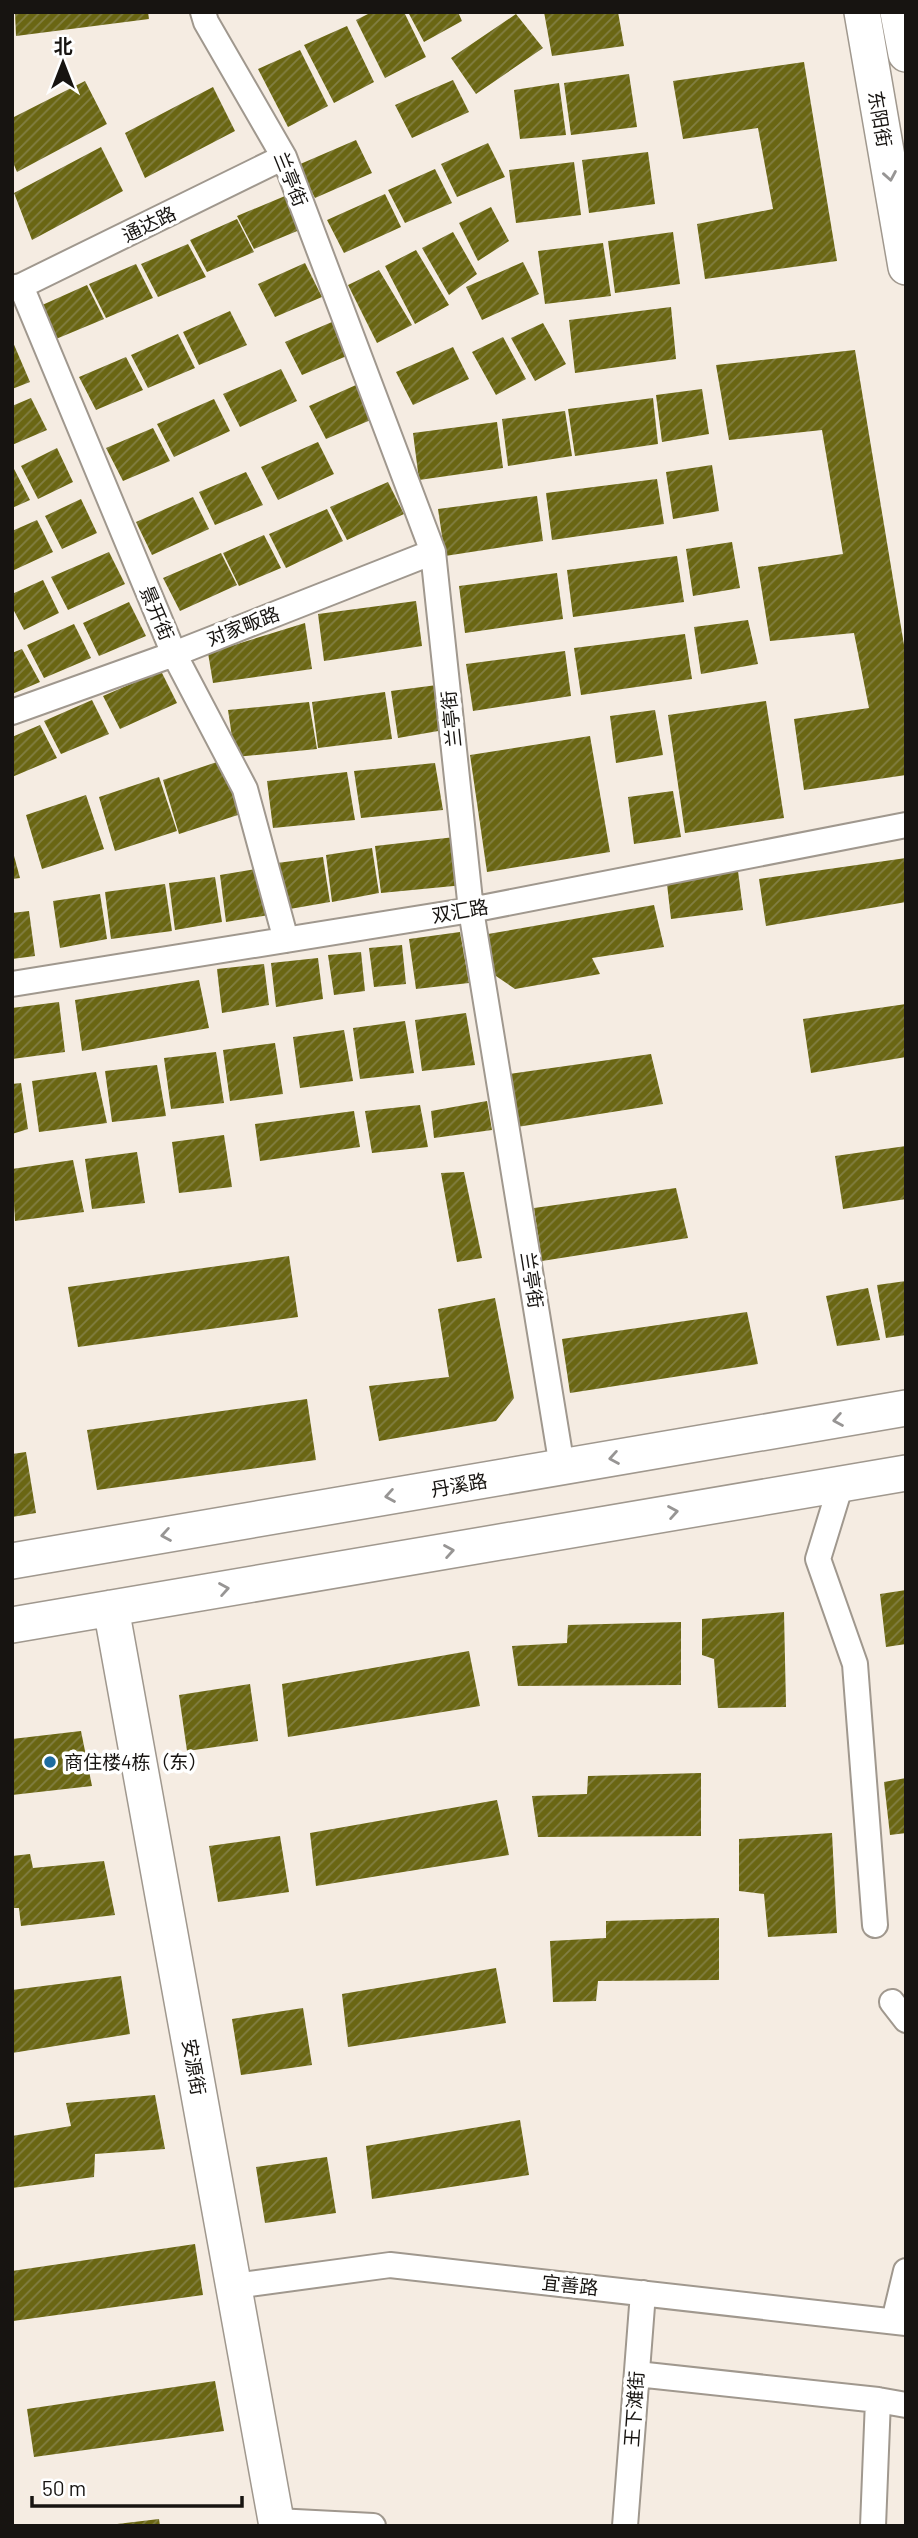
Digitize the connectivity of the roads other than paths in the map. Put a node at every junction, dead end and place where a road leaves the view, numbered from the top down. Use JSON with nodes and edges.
{"nodes":[{"id":1,"x":203,"y":12,"type":"edge"},
{"id":2,"x":862,"y":12,"type":"edge"},
{"id":3,"x":898,"y":12,"type":"edge"},
{"id":4,"x":906,"y":54,"type":"edge"},
{"id":5,"x":284,"y":157,"type":"junction"},
{"id":6,"x":906,"y":267,"type":"edge"},
{"id":7,"x":17,"y":287,"type":"edge"},
{"id":8,"x":433,"y":552,"type":"junction"},
{"id":9,"x":174,"y":654,"type":"junction"},
{"id":10,"x":12,"y":712,"type":"edge"},
{"id":11,"x":906,"y":825,"type":"edge"},
{"id":12,"x":471,"y":910,"type":"junction"},
{"id":13,"x":286,"y":940,"type":"junction"},
{"id":14,"x":12,"y":984,"type":"edge"},
{"id":15,"x":906,"y":1408,"type":"edge"},
{"id":16,"x":562,"y":1467,"type":"junction"},
{"id":17,"x":906,"y":1473,"type":"edge"},
{"id":18,"x":841,"y":1484,"type":"junction"},
{"id":19,"x":12,"y":1561,"type":"edge"},
{"id":20,"x":111,"y":1608,"type":"junction"},
{"id":21,"x":12,"y":1625,"type":"edge"},
{"id":22,"x":875,"y":1926,"type":"dead end"},
{"id":23,"x":906,"y":2271,"type":"edge"},
{"id":24,"x":234,"y":2286,"type":"junction"},
{"id":25,"x":643,"y":2293,"type":"junction"},
{"id":26,"x":900,"y":2322,"type":"edge"},
{"id":27,"x":637,"y":2374,"type":"junction"},
{"id":28,"x":878,"y":2400,"type":"junction"},
{"id":29,"x":906,"y":2405,"type":"edge"},
{"id":30,"x":277,"y":2524,"type":"edge"},
{"id":31,"x":373,"y":2526,"type":"edge"},
{"id":32,"x":625,"y":2526,"type":"edge"},
{"id":33,"x":873,"y":2526,"type":"edge"}],
"edges":[{"from":1,"to":5,"type":"street","name":"兰亭街"},
{"from":2,"to":6,"type":"main road","name":"东阳街","one_way":true},
{"from":3,"to":4,"type":"main road"},
{"from":5,"to":7,"type":"street","name":"通达路"},
{"from":5,"to":8,"type":"street","name":"兰亭街"},
{"from":7,"to":9,"type":"street","name":"景开街"},
{"from":8,"to":9,"type":"street","name":"对家畈路"},
{"from":8,"to":12,"type":"street","name":"兰亭街"},
{"from":9,"to":10,"type":"street","name":"对家畈路"},
{"from":9,"to":13,"type":"street","name":"景开街"},
{"from":11,"to":12,"type":"street","name":"双汇路"},
{"from":12,"to":13,"type":"street","name":"双汇路"},
{"from":12,"to":16,"type":"street","name":"兰亭街"},
{"from":13,"to":14,"type":"street","name":"双汇路"},
{"from":15,"to":16,"type":"main road","name":"丹溪路","one_way":true},
{"from":16,"to":19,"type":"main road","name":"丹溪路","one_way":true},
{"from":17,"to":18,"type":"main road"},
{"from":20,"to":18,"type":"main road","one_way":true},
{"from":18,"to":22,"type":"street"},
{"from":20,"to":21,"type":"main road"},
{"from":20,"to":24,"type":"main road","name":"安源街"},
{"from":23,"to":26,"type":"street"},
{"from":24,"to":25,"type":"street","name":"宜善路"},
{"from":24,"to":30,"type":"main road","name":"安源街"},
{"from":25,"to":26,"type":"street","name":"宜善路"},
{"from":25,"to":27,"type":"street","name":"王下滩街"},
{"from":27,"to":28,"type":"street"},
{"from":27,"to":32,"type":"street","name":"王下滩街"},
{"from":28,"to":29,"type":"street"},
{"from":28,"to":33,"type":"street"},
{"from":30,"to":31,"type":"street"}]}
